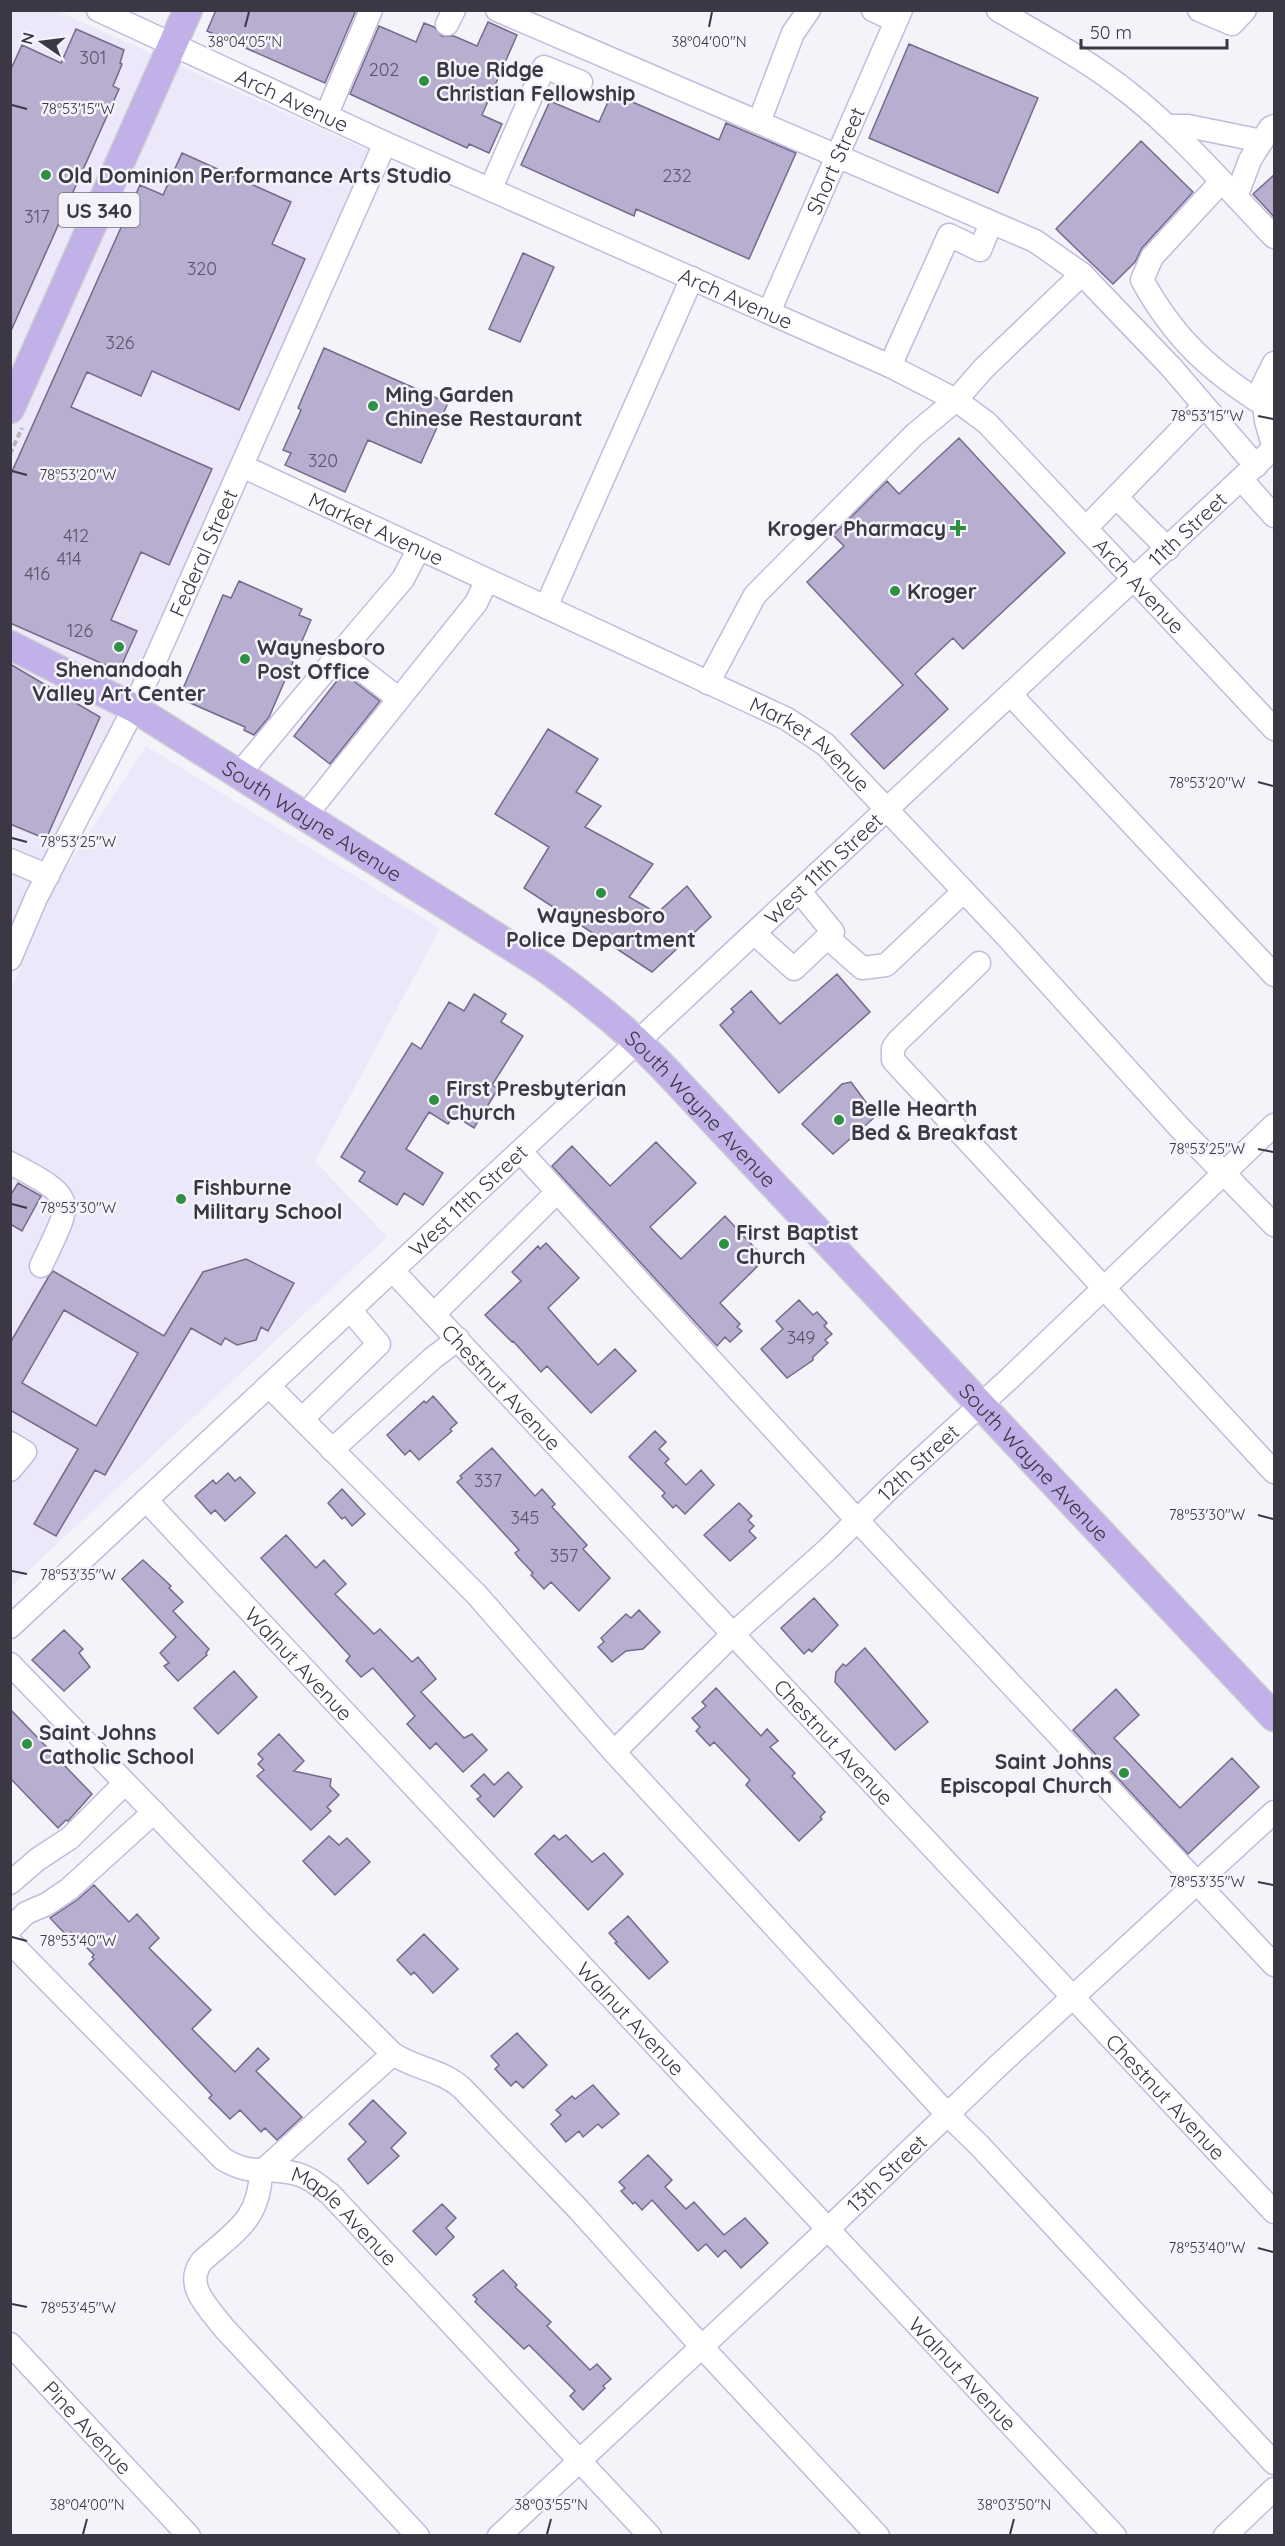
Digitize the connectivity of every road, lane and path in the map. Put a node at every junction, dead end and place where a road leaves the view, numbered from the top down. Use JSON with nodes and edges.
{"nodes":[{"id":1,"x":98,"y":10,"type":"edge"},
{"id":2,"x":188,"y":10,"type":"edge"},
{"id":3,"x":371,"y":10,"type":"edge"},
{"id":4,"x":497,"y":10,"type":"edge"},
{"id":5,"x":809,"y":10,"type":"edge"},
{"id":6,"x":873,"y":10,"type":"edge"},
{"id":7,"x":998,"y":10,"type":"edge"},
{"id":8,"x":1199,"y":10,"type":"edge"},
{"id":9,"x":1245,"y":10,"type":"edge"},
{"id":10,"x":899,"y":16,"type":"edge"},
{"id":11,"x":172,"y":46,"type":"junction"},
{"id":12,"x":581,"y":82,"type":"dead end"},
{"id":13,"x":326,"y":116,"type":"junction"},
{"id":14,"x":759,"y":122,"type":"junction"},
{"id":15,"x":1167,"y":126,"type":"junction"},
{"id":16,"x":1268,"y":134,"type":"edge"},
{"id":17,"x":386,"y":143,"type":"junction"},
{"id":18,"x":837,"y":157,"type":"junction"},
{"id":19,"x":491,"y":188,"type":"junction"},
{"id":20,"x":1228,"y":190,"type":"junction"},
{"id":21,"x":991,"y":223,"type":"junction"},
{"id":22,"x":1275,"y":237,"type":"edge"},
{"id":23,"x":1082,"y":274,"type":"junction"},
{"id":24,"x":692,"y":278,"type":"junction"},
{"id":25,"x":768,"y":312,"type":"junction"},
{"id":26,"x":1275,"y":363,"type":"edge"},
{"id":27,"x":890,"y":366,"type":"junction"},
{"id":28,"x":957,"y":400,"type":"junction"},
{"id":29,"x":1264,"y":405,"type":"junction"},
{"id":30,"x":1204,"y":406,"type":"junction"},
{"id":31,"x":10,"y":408,"type":"edge"},
{"id":32,"x":1274,"y":448,"type":"edge"},
{"id":33,"x":242,"y":466,"type":"junction"},
{"id":34,"x":1248,"y":472,"type":"junction"},
{"id":35,"x":1116,"y":497,"type":"junction"},
{"id":36,"x":1275,"y":516,"type":"edge"},
{"id":37,"x":1086,"y":528,"type":"junction"},
{"id":38,"x":419,"y":548,"type":"junction"},
{"id":39,"x":1168,"y":549,"type":"junction"},
{"id":40,"x":1135,"y":579,"type":"junction"},
{"id":41,"x":487,"y":580,"type":"junction"},
{"id":42,"x":546,"y":608,"type":"junction"},
{"id":43,"x":10,"y":645,"type":"edge"},
{"id":44,"x":340,"y":653,"type":"junction"},
{"id":45,"x":708,"y":683,"type":"junction"},
{"id":46,"x":1011,"y":695,"type":"junction"},
{"id":47,"x":399,"y":699,"type":"junction"},
{"id":48,"x":134,"y":708,"type":"junction"},
{"id":49,"x":1275,"y":729,"type":"edge"},
{"id":50,"x":240,"y":774,"type":"junction"},
{"id":51,"x":888,"y":810,"type":"junction"},
{"id":52,"x":306,"y":815,"type":"junction"},
{"id":53,"x":10,"y":860,"type":"edge"},
{"id":54,"x":48,"y":876,"type":"junction"},
{"id":55,"x":964,"y":891,"type":"junction"},
{"id":56,"x":800,"y":892,"type":"junction"},
{"id":57,"x":754,"y":933,"type":"junction"},
{"id":58,"x":15,"y":934,"type":"edge"},
{"id":59,"x":827,"y":937,"type":"junction"},
{"id":60,"x":10,"y":959,"type":"edge"},
{"id":61,"x":978,"y":963,"type":"dead end"},
{"id":62,"x":1275,"y":975,"type":"edge"},
{"id":63,"x":639,"y":1042,"type":"junction"},
{"id":64,"x":1275,"y":1125,"type":"edge"},
{"id":65,"x":521,"y":1152,"type":"junction"},
{"id":66,"x":10,"y":1163,"type":"edge"},
{"id":67,"x":1225,"y":1173,"type":"junction"},
{"id":68,"x":557,"y":1191,"type":"junction"},
{"id":69,"x":1275,"y":1225,"type":"edge"},
{"id":70,"x":41,"y":1266,"type":"dead end"},
{"id":71,"x":393,"y":1270,"type":"junction"},
{"id":72,"x":1103,"y":1288,"type":"junction"},
{"id":73,"x":350,"y":1310,"type":"junction"},
{"id":74,"x":434,"y":1314,"type":"junction"},
{"id":75,"x":458,"y":1339,"type":"junction"},
{"id":76,"x":269,"y":1386,"type":"junction"},
{"id":77,"x":981,"y":1405,"type":"junction"},
{"id":78,"x":302,"y":1419,"type":"junction"},
{"id":79,"x":10,"y":1443,"type":"edge"},
{"id":80,"x":333,"y":1450,"type":"junction"},
{"id":81,"x":10,"y":1470,"type":"edge"},
{"id":82,"x":1275,"y":1472,"type":"edge"},
{"id":83,"x":146,"y":1500,"type":"junction"},
{"id":84,"x":857,"y":1520,"type":"junction"},
{"id":85,"x":10,"y":1627,"type":"edge"},
{"id":86,"x":733,"y":1634,"type":"junction"},
{"id":87,"x":10,"y":1664,"type":"edge"},
{"id":88,"x":1275,"y":1717,"type":"edge"},
{"id":89,"x":614,"y":1752,"type":"junction"},
{"id":90,"x":125,"y":1783,"type":"junction"},
{"id":91,"x":154,"y":1812,"type":"junction"},
{"id":92,"x":1275,"y":1812,"type":"edge"},
{"id":93,"x":1198,"y":1881,"type":"junction"},
{"id":94,"x":10,"y":1883,"type":"edge"},
{"id":95,"x":10,"y":1929,"type":"edge"},
{"id":96,"x":10,"y":1942,"type":"edge"},
{"id":97,"x":1275,"y":1965,"type":"edge"},
{"id":98,"x":1074,"y":1998,"type":"junction"},
{"id":99,"x":393,"y":2054,"type":"junction"},
{"id":100,"x":947,"y":2114,"type":"junction"},
{"id":101,"x":261,"y":2172,"type":"junction"},
{"id":102,"x":1275,"y":2212,"type":"edge"},
{"id":103,"x":828,"y":2229,"type":"junction"},
{"id":104,"x":10,"y":2344,"type":"edge"},
{"id":105,"x":701,"y":2346,"type":"junction"},
{"id":106,"x":580,"y":2461,"type":"junction"},
{"id":107,"x":1275,"y":2463,"type":"edge"},
{"id":108,"x":1275,"y":2489,"type":"edge"},
{"id":109,"x":189,"y":2535,"type":"edge"},
{"id":110,"x":418,"y":2535,"type":"edge"},
{"id":111,"x":499,"y":2535,"type":"edge"},
{"id":112,"x":650,"y":2535,"type":"edge"},
{"id":113,"x":878,"y":2535,"type":"edge"},
{"id":114,"x":1115,"y":2535,"type":"edge"},
{"id":115,"x":1225,"y":2535,"type":"edge"}],
"edges":[{"from":1,"to":11,"type":"street","name":"Arch Avenue"},
{"from":2,"to":11,"type":"main road","number":"US 340"},
{"from":3,"to":13,"type":"street"},
{"from":4,"to":14,"type":"street"},
{"from":5,"to":14,"type":"street"},
{"from":6,"to":10,"type":"street"},
{"from":7,"to":15,"type":"street"},
{"from":8,"to":9,"type":"street"},
{"from":10,"to":18,"type":"street","name":"Short Street"},
{"from":11,"to":13,"type":"street","name":"Arch Avenue"},
{"from":11,"to":31,"type":"main road","number":"US 340"},
{"from":12,"to":19,"type":"street"},
{"from":13,"to":17,"type":"street","name":"Arch Avenue"},
{"from":14,"to":18,"type":"street"},
{"from":15,"to":16,"type":"street"},
{"from":15,"to":20,"type":"street"},
{"from":16,"to":20,"type":"street"},
{"from":17,"to":19,"type":"street","name":"Arch Avenue"},
{"from":17,"to":33,"type":"street","name":"Federal Street"},
{"from":18,"to":21,"type":"street"},
{"from":18,"to":25,"type":"street","name":"Short Street"},
{"from":19,"to":24,"type":"street","name":"Arch Avenue"},
{"from":20,"to":22,"type":"street"},
{"from":20,"to":29,"type":"street"},
{"from":21,"to":23,"type":"street"},
{"from":21,"to":27,"type":"street"},
{"from":23,"to":28,"type":"street"},
{"from":23,"to":30,"type":"street"},
{"from":24,"to":25,"type":"street","name":"Arch Avenue"},
{"from":24,"to":42,"type":"street"},
{"from":25,"to":27,"type":"street","name":"Arch Avenue"},
{"from":26,"to":29,"type":"street"},
{"from":27,"to":28,"type":"street","name":"Arch Avenue"},
{"from":28,"to":37,"type":"street","name":"Arch Avenue"},
{"from":28,"to":45,"type":"street"},
{"from":29,"to":32,"type":"street"},
{"from":30,"to":34,"type":"street"},
{"from":30,"to":35,"type":"street"},
{"from":32,"to":34,"type":"street","name":"11th Street"},
{"from":33,"to":38,"type":"street","name":"Market Avenue"},
{"from":33,"to":48,"type":"street","name":"Federal Street"},
{"from":34,"to":36,"type":"street"},
{"from":34,"to":39,"type":"street","name":"11th Street"},
{"from":35,"to":37,"type":"street"},
{"from":35,"to":39,"type":"street"},
{"from":37,"to":40,"type":"street","name":"Arch Avenue"},
{"from":38,"to":41,"type":"street","name":"Market Avenue"},
{"from":38,"to":44,"type":"street"},
{"from":39,"to":40,"type":"street","name":"11th Street"},
{"from":40,"to":46,"type":"street","name":"West 11th Street"},
{"from":40,"to":49,"type":"street","name":"Arch Avenue"},
{"from":41,"to":42,"type":"street","name":"Market Avenue"},
{"from":41,"to":47,"type":"street"},
{"from":42,"to":45,"type":"street","name":"Market Avenue"},
{"from":43,"to":48,"type":"main road","name":"South Wayne Avenue"},
{"from":44,"to":47,"type":"street"},
{"from":44,"to":50,"type":"street"},
{"from":45,"to":51,"type":"street","name":"Market Avenue"},
{"from":46,"to":51,"type":"street","name":"West 11th Street"},
{"from":46,"to":62,"type":"street"},
{"from":47,"to":52,"type":"street"},
{"from":48,"to":50,"type":"main road","name":"South Wayne Avenue"},
{"from":48,"to":54,"type":"street","name":"Federal Street"},
{"from":50,"to":52,"type":"main road","name":"South Wayne Avenue"},
{"from":51,"to":55,"type":"street","name":"Market Avenue"},
{"from":51,"to":56,"type":"street","name":"West 11th Street"},
{"from":52,"to":63,"type":"main road","name":"South Wayne Avenue"},
{"from":53,"to":54,"type":"street"},
{"from":54,"to":58,"type":"street","name":"Federal Street"},
{"from":55,"to":59,"type":"street"},
{"from":55,"to":67,"type":"street","name":"Market Avenue"},
{"from":56,"to":57,"type":"street","name":"West 11th Street"},
{"from":56,"to":59,"type":"street"},
{"from":57,"to":59,"type":"street"},
{"from":57,"to":63,"type":"street","name":"West 11th Street"},
{"from":58,"to":60,"type":"street","name":"Federal Street"},
{"from":61,"to":72,"type":"street"},
{"from":63,"to":65,"type":"street","name":"West 11th Street"},
{"from":63,"to":77,"type":"main road","name":"South Wayne Avenue"},
{"from":64,"to":67,"type":"street","name":"12th Street"},
{"from":65,"to":68,"type":"street"},
{"from":65,"to":71,"type":"street","name":"West 11th Street"},
{"from":66,"to":70,"type":"street"},
{"from":67,"to":69,"type":"street","name":"Market Avenue"},
{"from":67,"to":72,"type":"street","name":"12th Street"},
{"from":68,"to":74,"type":"street"},
{"from":68,"to":84,"type":"street"},
{"from":71,"to":73,"type":"street","name":"West 11th Street"},
{"from":71,"to":74,"type":"street","name":"Chestnut Avenue"},
{"from":72,"to":77,"type":"street","name":"12th Street"},
{"from":72,"to":82,"type":"street"},
{"from":73,"to":76,"type":"street","name":"West 11th Street"},
{"from":73,"to":78,"type":"street"},
{"from":74,"to":75,"type":"street","name":"Chestnut Avenue"},
{"from":75,"to":80,"type":"street"},
{"from":75,"to":86,"type":"street","name":"Chestnut Avenue"},
{"from":76,"to":78,"type":"street"},
{"from":76,"to":83,"type":"street","name":"West 11th Street"},
{"from":77,"to":84,"type":"street","name":"12th Street"},
{"from":77,"to":88,"type":"main road","name":"South Wayne Avenue"},
{"from":78,"to":80,"type":"street"},
{"from":79,"to":81,"type":"street"},
{"from":80,"to":89,"type":"street"},
{"from":83,"to":85,"type":"street","name":"West 11th Street"},
{"from":83,"to":103,"type":"street","name":"Walnut Avenue"},
{"from":84,"to":86,"type":"street","name":"12th Street"},
{"from":84,"to":93,"type":"street"},
{"from":86,"to":89,"type":"street","name":"12th Street"},
{"from":86,"to":98,"type":"street","name":"Chestnut Avenue"},
{"from":87,"to":90,"type":"street"},
{"from":89,"to":100,"type":"street"},
{"from":90,"to":91,"type":"street"},
{"from":90,"to":94,"type":"street"},
{"from":91,"to":95,"type":"street"},
{"from":91,"to":99,"type":"street"},
{"from":92,"to":93,"type":"street","name":"13th Street"},
{"from":93,"to":97,"type":"street"},
{"from":93,"to":98,"type":"street","name":"13th Street"},
{"from":96,"to":101,"type":"street","name":"Maple Avenue"},
{"from":98,"to":100,"type":"street","name":"13th Street"},
{"from":98,"to":102,"type":"street","name":"Chestnut Avenue"},
{"from":99,"to":101,"type":"street"},
{"from":99,"to":105,"type":"street"},
{"from":100,"to":103,"type":"street","name":"13th Street"},
{"from":100,"to":107,"type":"street"},
{"from":101,"to":106,"type":"street","name":"Maple Avenue"},
{"from":101,"to":110,"type":"street"},
{"from":103,"to":105,"type":"street","name":"13th Street"},
{"from":103,"to":114,"type":"street","name":"Walnut Avenue"},
{"from":104,"to":109,"type":"street","name":"Pine Avenue"},
{"from":105,"to":106,"type":"street","name":"13th Street"},
{"from":105,"to":113,"type":"street"},
{"from":106,"to":111,"type":"street","name":"13th Street"},
{"from":106,"to":112,"type":"street","name":"Maple Avenue"},
{"from":108,"to":115,"type":"street"}]}
